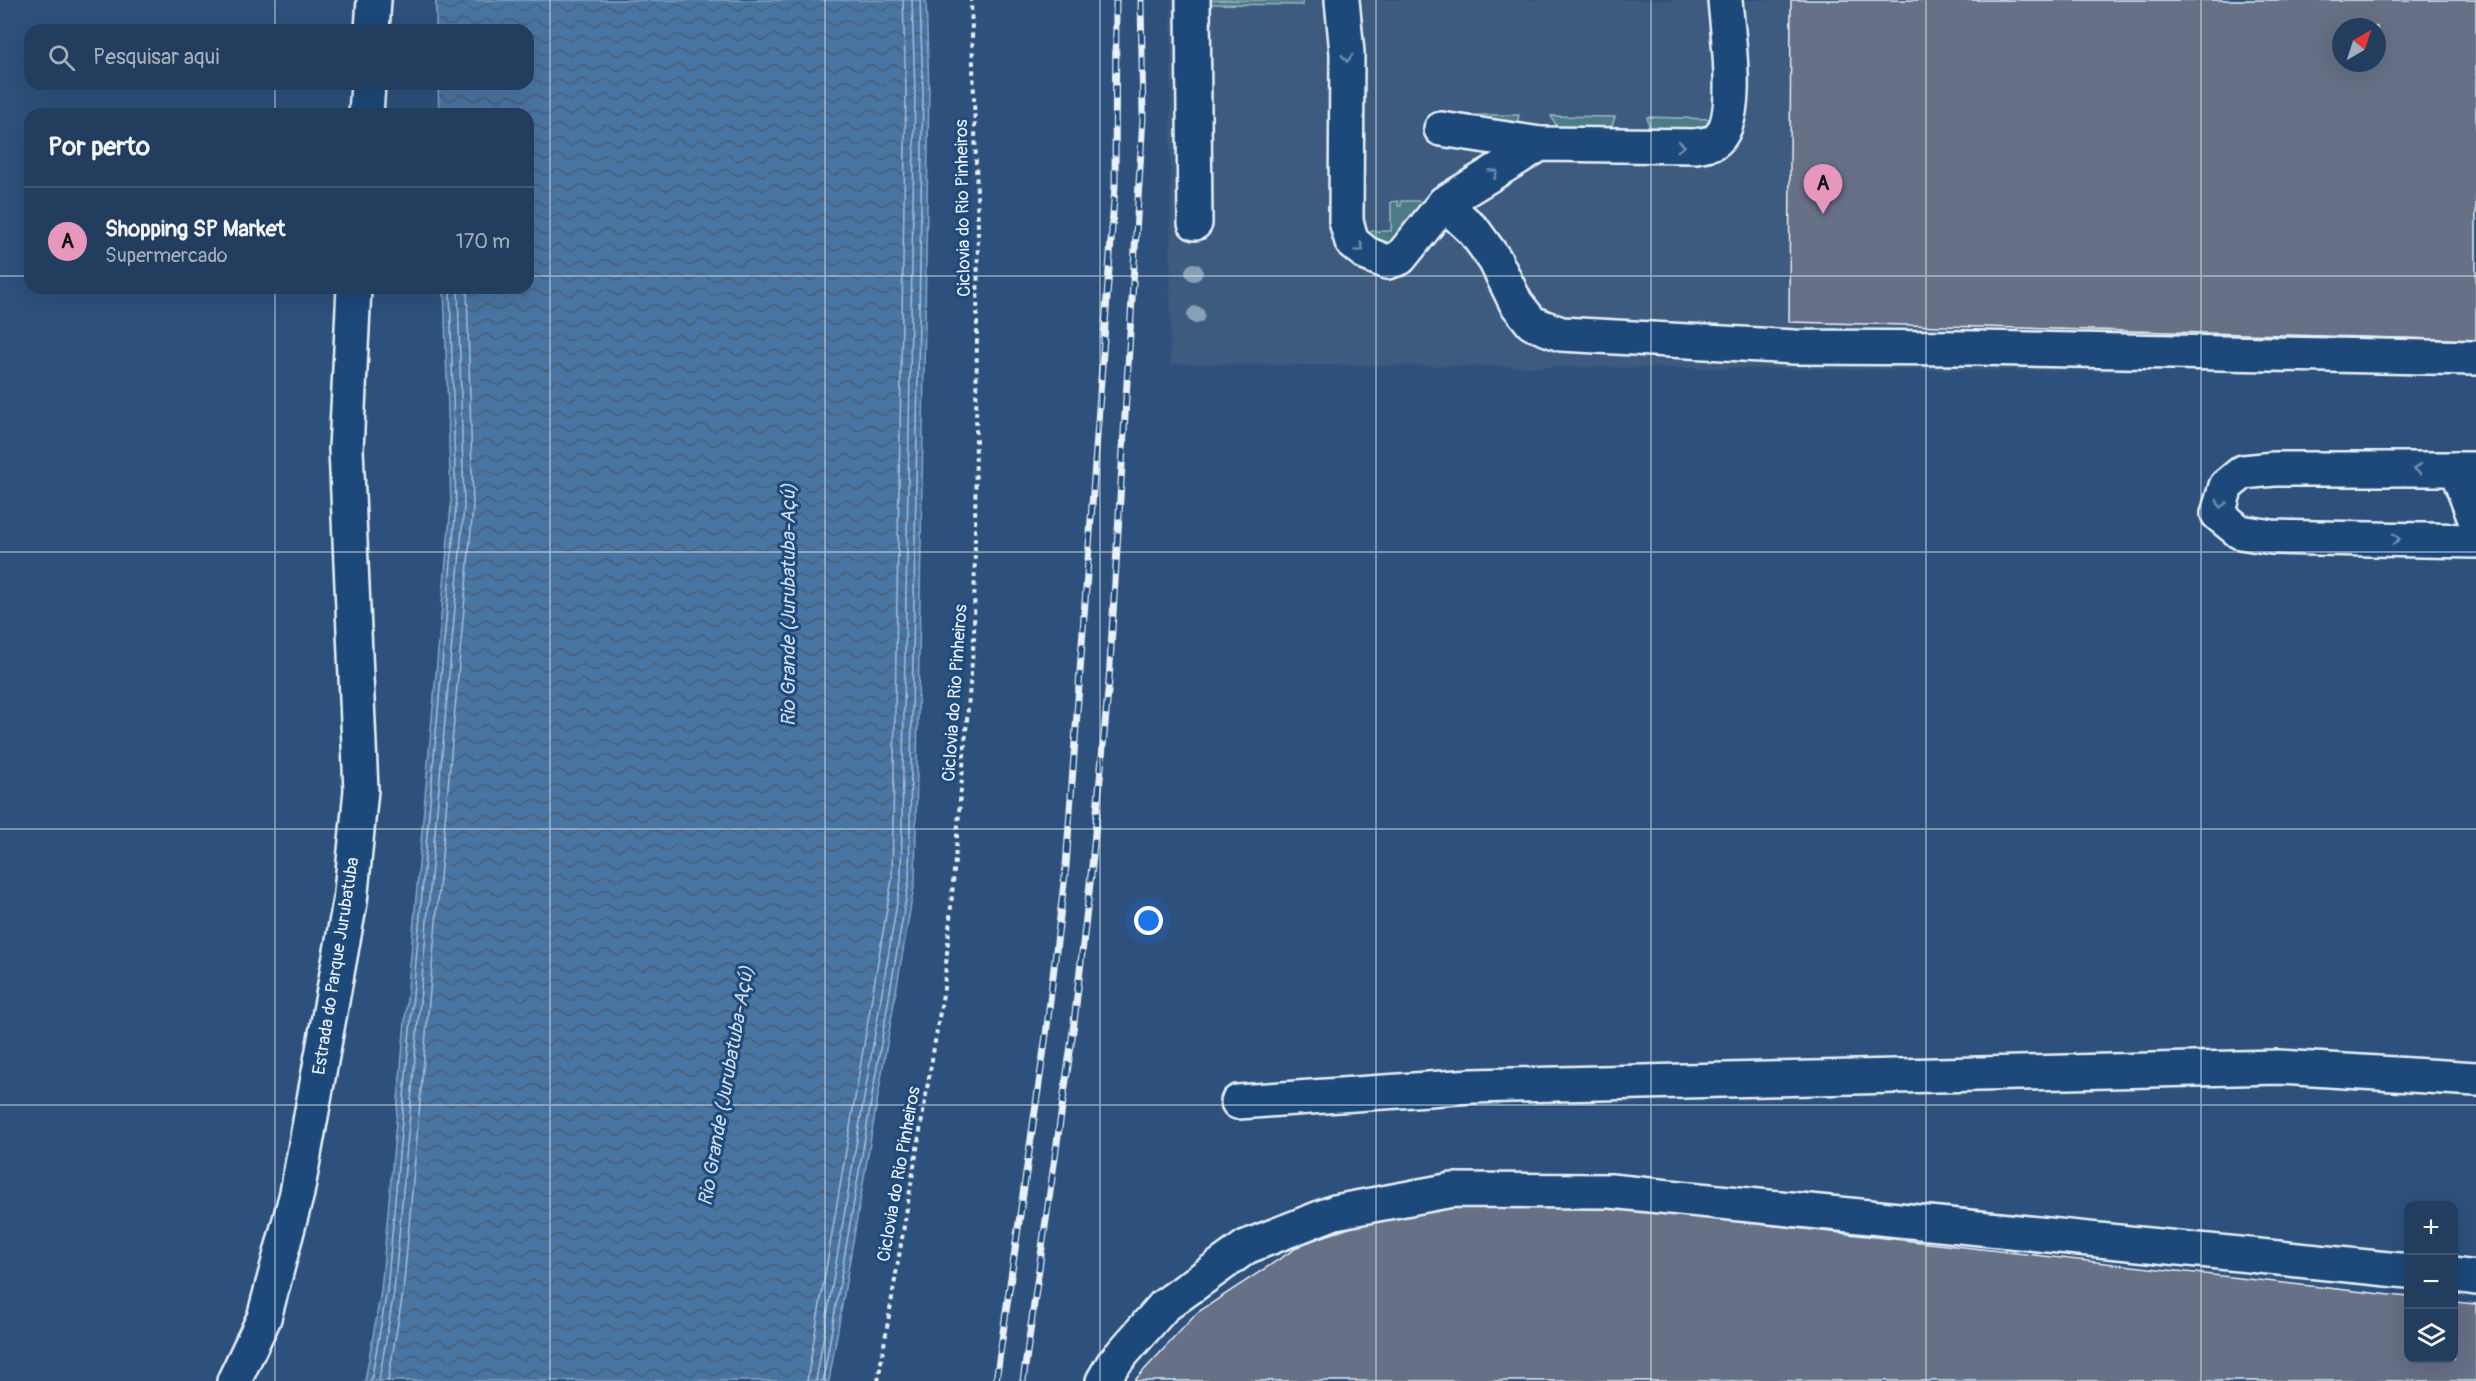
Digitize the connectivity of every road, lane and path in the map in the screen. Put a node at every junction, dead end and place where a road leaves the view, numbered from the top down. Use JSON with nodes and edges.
{"nodes":[{"id":1,"x":374,"y":0,"type":"edge"},
{"id":2,"x":971,"y":0,"type":"edge"},
{"id":3,"x":1193,"y":0,"type":"edge"},
{"id":4,"x":1342,"y":0,"type":"edge"},
{"id":5,"x":1725,"y":0,"type":"edge"},
{"id":6,"x":372,"y":24,"type":"edge"},
{"id":7,"x":368,"y":90,"type":"edge"},
{"id":8,"x":366,"y":108,"type":"edge"},
{"id":9,"x":1441,"y":129,"type":"dead end"},
{"id":10,"x":1540,"y":144,"type":"junction"},
{"id":11,"x":1444,"y":203,"type":"junction"},
{"id":12,"x":1195,"y":223,"type":"dead end"},
{"id":13,"x":354,"y":294,"type":"edge"},
{"id":14,"x":2476,"y":358,"type":"edge"},
{"id":15,"x":2466,"y":470,"type":"edge"},
{"id":16,"x":2476,"y":522,"type":"edge"},
{"id":17,"x":2476,"y":541,"type":"edge"},
{"id":18,"x":2476,"y":1080,"type":"edge"},
{"id":19,"x":1238,"y":1102,"type":"dead end"},
{"id":20,"x":2404,"y":1270,"type":"edge"},
{"id":21,"x":2458,"y":1276,"type":"edge"},
{"id":22,"x":2476,"y":1278,"type":"edge"},
{"id":23,"x":234,"y":1381,"type":"edge"},
{"id":24,"x":878,"y":1381,"type":"edge"},
{"id":25,"x":1103,"y":1381,"type":"edge"}],
"edges":[{"from":1,"to":6,"type":"lane"},
{"from":2,"to":24,"type":"path","name":"Ciclovia do Rio Pinheiros"},
{"from":3,"to":12,"type":"lane"},
{"from":4,"to":11,"type":"lane","one_way":true},
{"from":10,"to":5,"type":"lane","one_way":true},
{"from":7,"to":8,"type":"lane"},
{"from":9,"to":10,"type":"lane"},
{"from":11,"to":10,"type":"lane","one_way":true},
{"from":11,"to":14,"type":"lane"},
{"from":13,"to":23,"type":"lane","name":"Estrada do Parque Jurubatuba"},
{"from":15,"to":16,"type":"lane"},
{"from":15,"to":17,"type":"lane","one_way":true},
{"from":18,"to":19,"type":"lane"},
{"from":20,"to":25,"type":"lane"},
{"from":21,"to":22,"type":"lane"}]}
